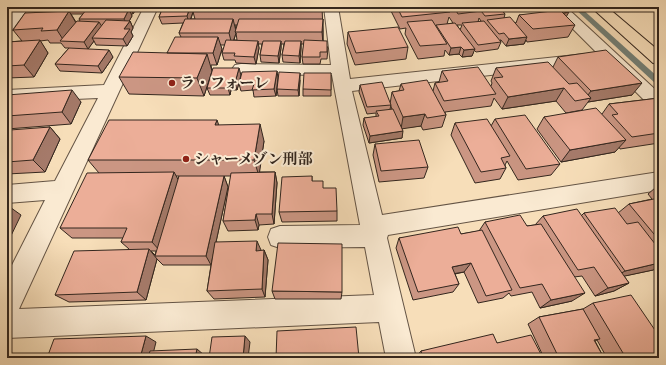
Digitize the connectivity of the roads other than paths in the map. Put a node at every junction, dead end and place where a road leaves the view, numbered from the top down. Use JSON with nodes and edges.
{"nodes":[{"id":1,"x":22,"y":7,"type":"edge"},
{"id":2,"x":150,"y":7,"type":"edge"},
{"id":3,"x":331,"y":7,"type":"edge"},
{"id":4,"x":558,"y":7,"type":"edge"},
{"id":5,"x":598,"y":7,"type":"edge"},
{"id":6,"x":7,"y":27,"type":"edge"},
{"id":7,"x":609,"y":56,"type":"junction"},
{"id":8,"x":659,"y":59,"type":"edge"},
{"id":9,"x":241,"y":69,"type":"dead end"},
{"id":10,"x":341,"y":78,"type":"junction"},
{"id":11,"x":111,"y":91,"type":"junction"},
{"id":12,"x":7,"y":96,"type":"edge"},
{"id":13,"x":659,"y":104,"type":"edge"},
{"id":14,"x":659,"y":181,"type":"edge"},
{"id":15,"x":62,"y":190,"type":"junction"},
{"id":16,"x":7,"y":194,"type":"edge"},
{"id":17,"x":375,"y":231,"type":"junction"},
{"id":18,"x":280,"y":237,"type":"dead end"},
{"id":19,"x":7,"y":304,"type":"edge"},
{"id":20,"x":391,"y":308,"type":"junction"},
{"id":21,"x":7,"y":324,"type":"edge"},
{"id":22,"x":401,"y":358,"type":"edge"}],
"edges":[{"from":1,"to":6,"type":"street"},
{"from":2,"to":11,"type":"street"},
{"from":3,"to":10,"type":"street"},
{"from":4,"to":7,"type":"street"},
{"from":5,"to":8,"type":"main road"},
{"from":7,"to":10,"type":"street"},
{"from":7,"to":13,"type":"street"},
{"from":9,"to":10,"type":"street"},
{"from":10,"to":17,"type":"street"},
{"from":11,"to":12,"type":"street"},
{"from":11,"to":15,"type":"street"},
{"from":14,"to":17,"type":"street"},
{"from":15,"to":16,"type":"street"},
{"from":15,"to":19,"type":"street"},
{"from":17,"to":18,"type":"street"},
{"from":17,"to":20,"type":"street"},
{"from":20,"to":21,"type":"street"},
{"from":20,"to":22,"type":"street"}]}
